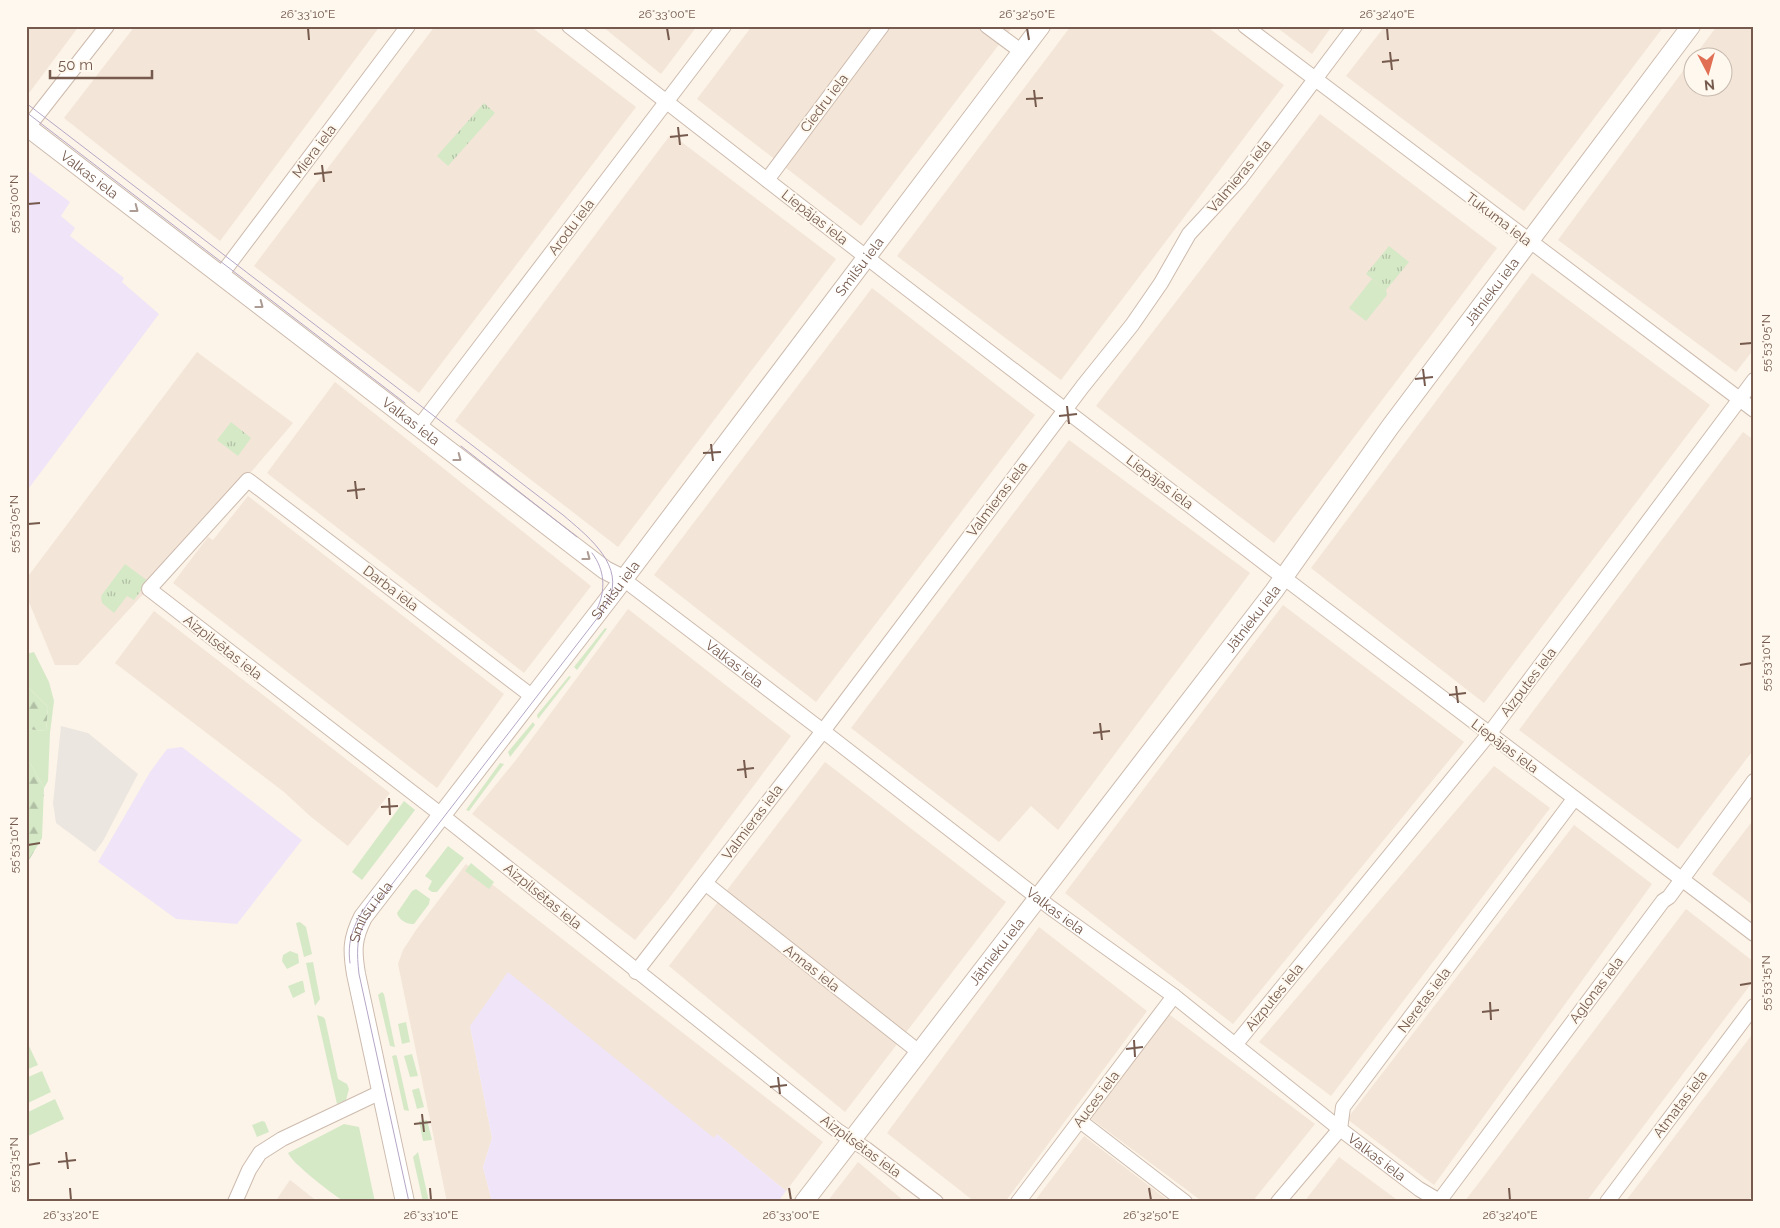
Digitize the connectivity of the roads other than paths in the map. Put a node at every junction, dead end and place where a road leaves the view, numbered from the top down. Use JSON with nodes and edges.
{"nodes":[{"id":1,"x":106,"y":26,"type":"edge"},
{"id":2,"x":408,"y":26,"type":"edge"},
{"id":3,"x":569,"y":26,"type":"edge"},
{"id":4,"x":724,"y":26,"type":"edge"},
{"id":5,"x":882,"y":26,"type":"edge"},
{"id":6,"x":988,"y":26,"type":"edge"},
{"id":7,"x":1041,"y":26,"type":"edge"},
{"id":8,"x":1245,"y":26,"type":"edge"},
{"id":9,"x":1355,"y":26,"type":"edge"},
{"id":10,"x":1691,"y":26,"type":"edge"},
{"id":11,"x":1022,"y":52,"type":"junction"},
{"id":12,"x":1315,"y":79,"type":"junction"},
{"id":13,"x":667,"y":102,"type":"junction"},
{"id":14,"x":27,"y":127,"type":"edge"},
{"id":15,"x":767,"y":180,"type":"junction"},
{"id":16,"x":1529,"y":242,"type":"junction"},
{"id":17,"x":867,"y":257,"type":"junction"},
{"id":18,"x":221,"y":275,"type":"junction"},
{"id":19,"x":1754,"y":380,"type":"edge"},
{"id":20,"x":1740,"y":399,"type":"junction"},
{"id":21,"x":1065,"y":409,"type":"junction"},
{"id":22,"x":1754,"y":410,"type":"edge"},
{"id":23,"x":418,"y":428,"type":"junction"},
{"id":24,"x":1283,"y":577,"type":"junction"},
{"id":25,"x":623,"y":579,"type":"junction"},
{"id":26,"x":149,"y":589,"type":"joint"},
{"id":27,"x":533,"y":697,"type":"junction"},
{"id":28,"x":822,"y":731,"type":"junction"},
{"id":29,"x":1490,"y":734,"type":"junction"},
{"id":30,"x":1754,"y":781,"type":"edge"},
{"id":31,"x":1574,"y":799,"type":"junction"},
{"id":32,"x":442,"y":815,"type":"junction"},
{"id":33,"x":1682,"y":880,"type":"junction"},
{"id":34,"x":705,"y":883,"type":"junction"},
{"id":35,"x":1039,"y":898,"type":"junction"},
{"id":36,"x":1754,"y":934,"type":"edge"},
{"id":37,"x":636,"y":972,"type":"junction"},
{"id":38,"x":1174,"y":996,"type":"junction"},
{"id":39,"x":1754,"y":1006,"type":"edge"},
{"id":40,"x":1235,"y":1044,"type":"junction"},
{"id":41,"x":919,"y":1052,"type":"junction"},
{"id":42,"x":381,"y":1092,"type":"junction"},
{"id":43,"x":1080,"y":1121,"type":"junction"},
{"id":44,"x":1340,"y":1129,"type":"junction"},
{"id":45,"x":852,"y":1139,"type":"junction"},
{"id":46,"x":1441,"y":1201,"type":"edge"},
{"id":47,"x":235,"y":1202,"type":"edge"},
{"id":48,"x":406,"y":1202,"type":"edge"},
{"id":49,"x":804,"y":1202,"type":"edge"},
{"id":50,"x":936,"y":1202,"type":"edge"},
{"id":51,"x":1018,"y":1202,"type":"edge"},
{"id":52,"x":1185,"y":1202,"type":"edge"},
{"id":53,"x":1278,"y":1202,"type":"edge"},
{"id":54,"x":1607,"y":1202,"type":"edge"}],
"edges":[{"from":1,"to":14,"type":"street"},
{"from":2,"to":18,"type":"street","name":"Miera iela"},
{"from":3,"to":13,"type":"street","name":"Liepājas iela"},
{"from":4,"to":13,"type":"street","name":"Arodu iela"},
{"from":5,"to":15,"type":"street","name":"Ciedru iela"},
{"from":6,"to":11,"type":"street"},
{"from":7,"to":11,"type":"street","name":"Smilšu iela"},
{"from":8,"to":12,"type":"street","name":"Tukuma iela"},
{"from":9,"to":12,"type":"street","name":"Valmieras iela"},
{"from":10,"to":16,"type":"street","name":"Jātnieku iela"},
{"from":11,"to":17,"type":"street","name":"Smilšu iela"},
{"from":12,"to":16,"type":"street","name":"Tukuma iela"},
{"from":12,"to":21,"type":"street","name":"Valmieras iela"},
{"from":13,"to":15,"type":"street","name":"Liepājas iela"},
{"from":13,"to":23,"type":"street","name":"Arodu iela"},
{"from":14,"to":18,"type":"street","name":"Valkas iela","one_way":true},
{"from":15,"to":17,"type":"street","name":"Liepājas iela"},
{"from":16,"to":20,"type":"street","name":"Tukuma iela"},
{"from":16,"to":24,"type":"street","name":"Jātnieku iela"},
{"from":17,"to":21,"type":"street","name":"Liepājas iela"},
{"from":17,"to":25,"type":"street","name":"Smilšu iela"},
{"from":18,"to":23,"type":"street","name":"Valkas iela","one_way":true},
{"from":19,"to":20,"type":"street","name":"Aizputes iela"},
{"from":20,"to":22,"type":"street","name":"Tukuma iela"},
{"from":20,"to":29,"type":"street","name":"Aizputes iela"},
{"from":21,"to":24,"type":"street","name":"Liepājas iela"},
{"from":21,"to":28,"type":"street","name":"Valmieras iela"},
{"from":23,"to":25,"type":"street","name":"Valkas iela","one_way":true},
{"from":24,"to":29,"type":"street","name":"Liepājas iela"},
{"from":24,"to":35,"type":"street","name":"Jātnieku iela"},
{"from":25,"to":27,"type":"street","name":"Smilšu iela"},
{"from":25,"to":28,"type":"street","name":"Valkas iela"},
{"from":26,"to":27,"type":"street","name":"Darba iela"},
{"from":26,"to":32,"type":"street","name":"Aizpilsētas iela"},
{"from":27,"to":32,"type":"street","name":"Smilšu iela"},
{"from":28,"to":34,"type":"street","name":"Valmieras iela"},
{"from":28,"to":35,"type":"street","name":"Valkas iela"},
{"from":29,"to":31,"type":"street","name":"Liepājas iela"},
{"from":29,"to":40,"type":"street","name":"Aizputes iela"},
{"from":30,"to":33,"type":"street","name":"Aglonas iela"},
{"from":31,"to":33,"type":"street","name":"Liepājas iela"},
{"from":31,"to":44,"type":"street","name":"Neretas iela"},
{"from":32,"to":37,"type":"street","name":"Aizpilsētas iela"},
{"from":32,"to":42,"type":"street","name":"Smilšu iela"},
{"from":33,"to":36,"type":"street","name":"Liepājas iela"},
{"from":33,"to":46,"type":"street","name":"Aglonas iela"},
{"from":34,"to":37,"type":"street","name":"Valmieras iela"},
{"from":34,"to":41,"type":"street","name":"Annas iela"},
{"from":35,"to":38,"type":"street","name":"Valkas iela"},
{"from":35,"to":41,"type":"street","name":"Jātnieku iela"},
{"from":37,"to":45,"type":"street","name":"Aizpilsētas iela"},
{"from":38,"to":40,"type":"street","name":"Valkas iela"},
{"from":38,"to":43,"type":"street","name":"Auces iela"},
{"from":39,"to":54,"type":"street","name":"Atmatas iela"},
{"from":40,"to":44,"type":"street","name":"Valkas iela"},
{"from":41,"to":45,"type":"street","name":"Jātnieku iela"},
{"from":42,"to":47,"type":"street"},
{"from":42,"to":48,"type":"street","name":"Smilšu iela"},
{"from":43,"to":51,"type":"street","name":"Auces iela"},
{"from":43,"to":52,"type":"street"},
{"from":44,"to":46,"type":"street","name":"Valkas iela"},
{"from":44,"to":53,"type":"street","name":"Neretas iela"},
{"from":45,"to":49,"type":"street","name":"Jātnieku iela"},
{"from":45,"to":50,"type":"street","name":"Aizpilsētas iela"}]}
